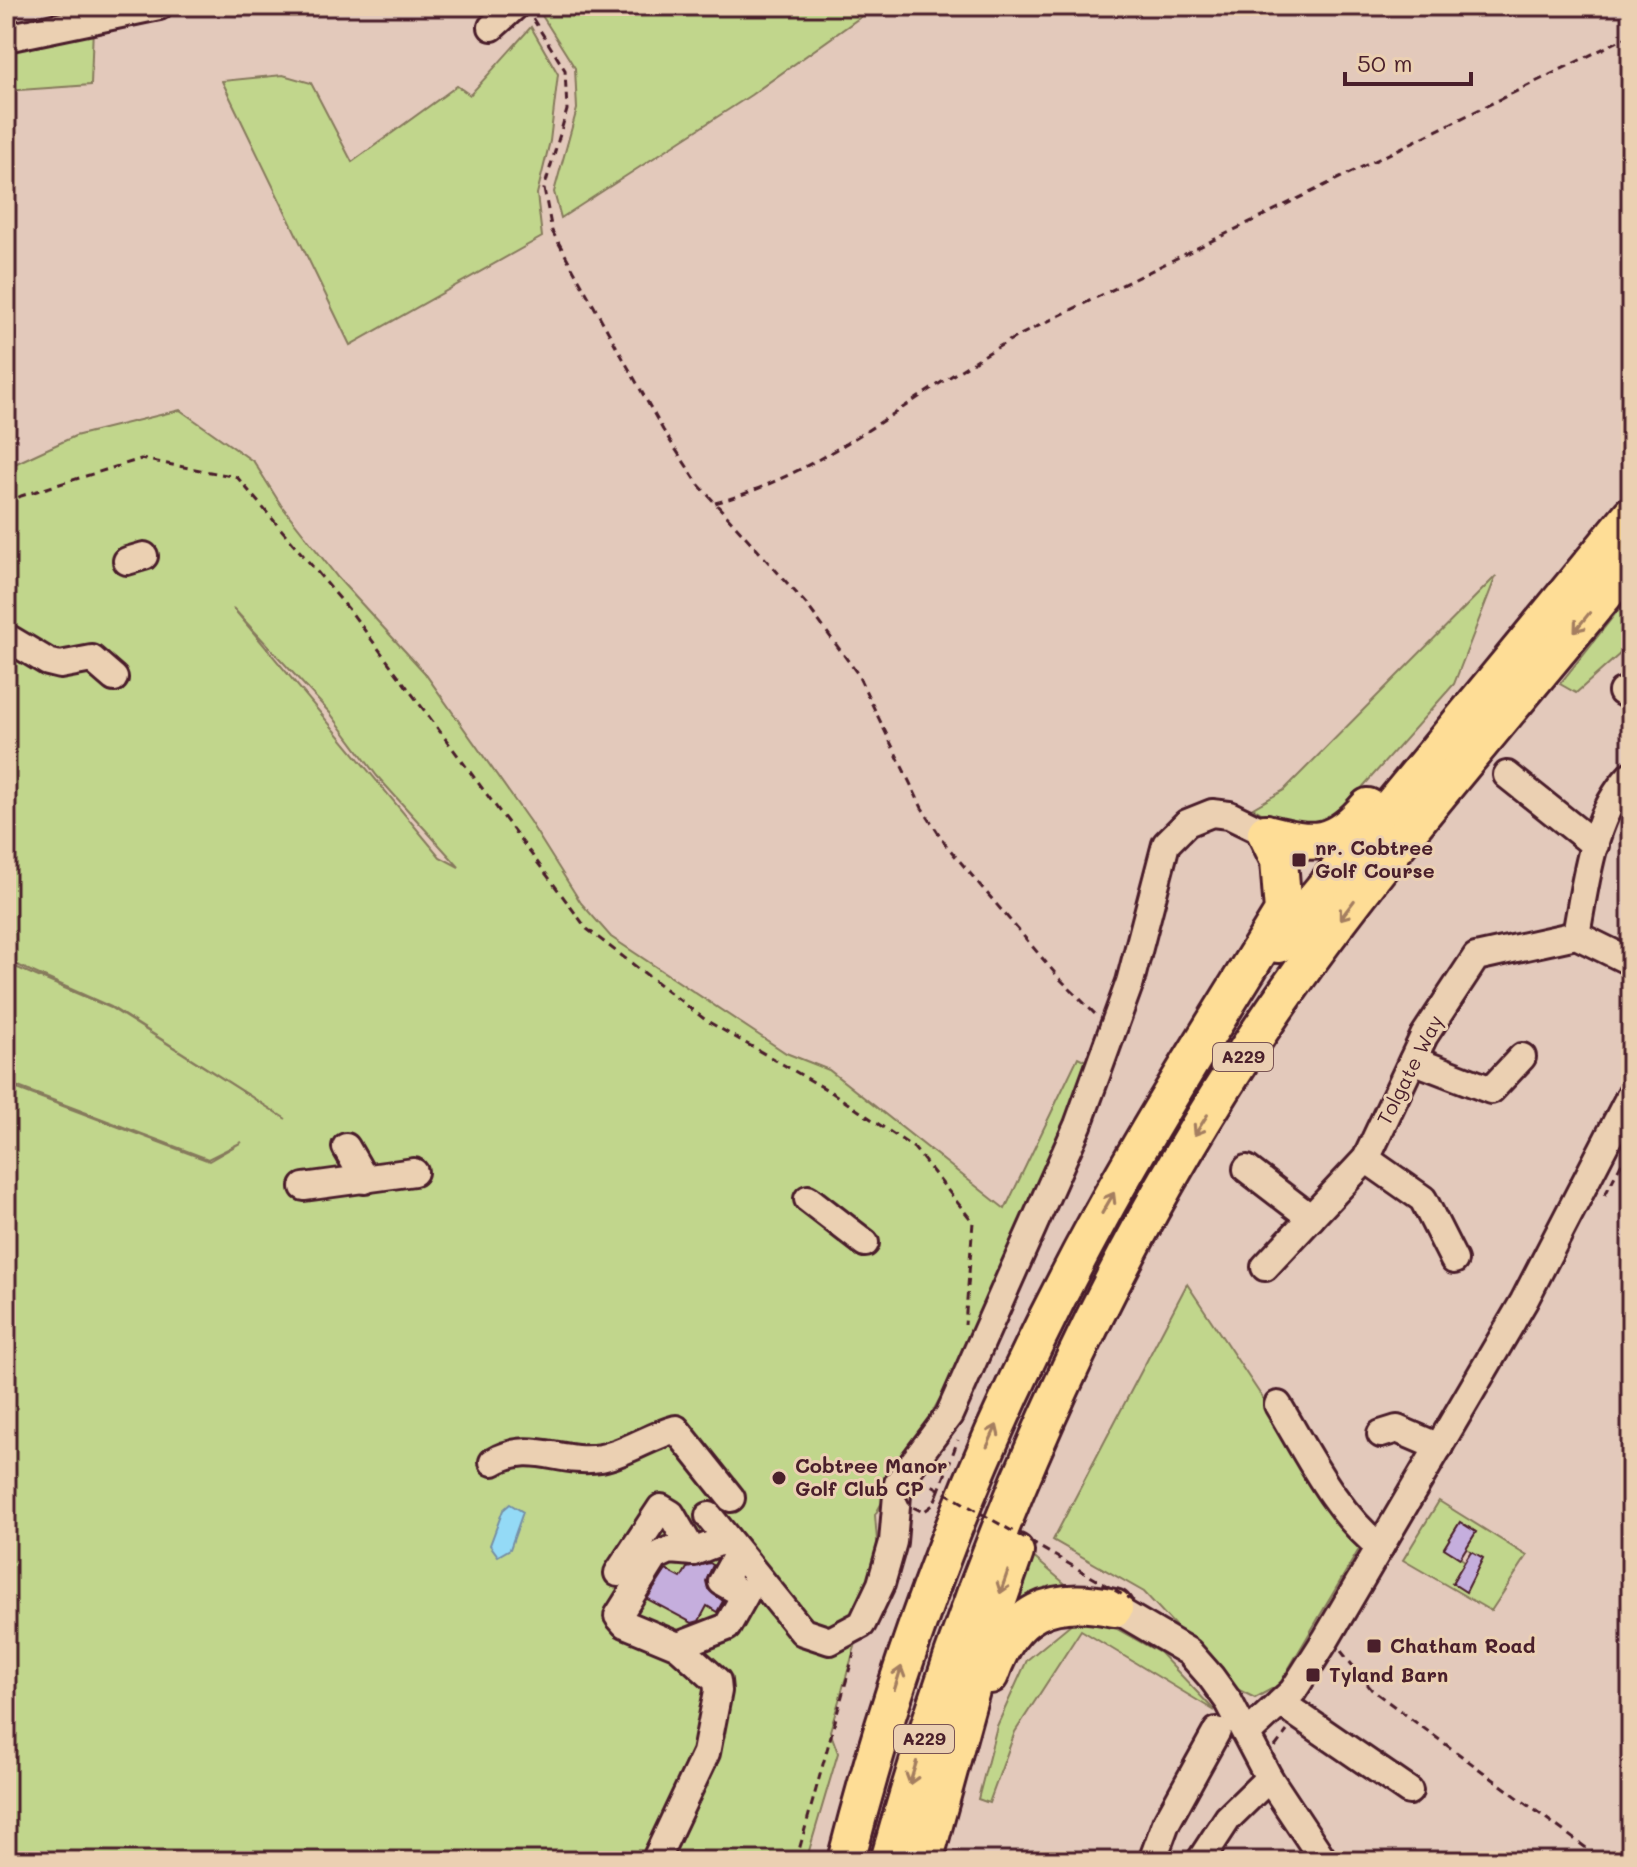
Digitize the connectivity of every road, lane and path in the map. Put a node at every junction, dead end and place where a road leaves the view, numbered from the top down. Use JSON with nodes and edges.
{"nodes":[{"id":1,"x":159,"y":6,"type":"edge"},
{"id":2,"x":524,"y":12,"type":"edge"},
{"id":3,"x":492,"y":27,"type":"dead end"},
{"id":4,"x":1631,"y":35,"type":"edge"},
{"id":5,"x":6,"y":38,"type":"edge"},
{"id":6,"x":715,"y":503,"type":"junction"},
{"id":7,"x":6,"y":504,"type":"edge"},
{"id":8,"x":1631,"y":515,"type":"edge"},
{"id":9,"x":1631,"y":562,"type":"edge"},
{"id":10,"x":1549,"y":618,"type":"junction"},
{"id":11,"x":6,"y":637,"type":"edge"},
{"id":12,"x":114,"y":678,"type":"dead end"},
{"id":13,"x":1507,"y":775,"type":"dead end"},
{"id":14,"x":1631,"y":775,"type":"edge"},
{"id":15,"x":1266,"y":833,"type":"junction"},
{"id":16,"x":1595,"y":845,"type":"junction"},
{"id":17,"x":1576,"y":935,"type":"junction"},
{"id":18,"x":1631,"y":962,"type":"edge"},
{"id":19,"x":1112,"y":1030,"type":"junction"},
{"id":20,"x":1201,"y":1048,"type":"junction"},
{"id":21,"x":1522,"y":1057,"type":"dead end"},
{"id":22,"x":1413,"y":1060,"type":"junction"},
{"id":23,"x":1631,"y":1094,"type":"edge"},
{"id":24,"x":346,"y":1147,"type":"dead end"},
{"id":25,"x":1366,"y":1159,"type":"junction"},
{"id":26,"x":1247,"y":1169,"type":"dead end"},
{"id":27,"x":414,"y":1172,"type":"dead end"},
{"id":28,"x":365,"y":1180,"type":"junction"},
{"id":29,"x":304,"y":1187,"type":"dead end"},
{"id":30,"x":808,"y":1199,"type":"dead end"},
{"id":31,"x":1311,"y":1218,"type":"junction"},
{"id":32,"x":865,"y":1243,"type":"dead end"},
{"id":33,"x":1454,"y":1260,"type":"dead end"},
{"id":34,"x":1265,"y":1267,"type":"dead end"},
{"id":35,"x":1104,"y":1298,"type":"junction"},
{"id":36,"x":964,"y":1339,"type":"dead end"},
{"id":37,"x":1278,"y":1405,"type":"dead end"},
{"id":38,"x":1381,"y":1434,"type":"dead end"},
{"id":39,"x":1439,"y":1447,"type":"junction"},
{"id":40,"x":493,"y":1462,"type":"dead end"},
{"id":41,"x":938,"y":1493,"type":"dead end"},
{"id":42,"x":731,"y":1498,"type":"dead end"},
{"id":43,"x":709,"y":1516,"type":"dead end"},
{"id":44,"x":732,"y":1546,"type":"junction"},
{"id":45,"x":1380,"y":1547,"type":"junction"},
{"id":46,"x":693,"y":1552,"type":"junction"},
{"id":47,"x":618,"y":1573,"type":"dead end"},
{"id":48,"x":1125,"y":1606,"type":"junction"},
{"id":49,"x":862,"y":1624,"type":"junction"},
{"id":50,"x":1326,"y":1639,"type":"junction"},
{"id":51,"x":678,"y":1646,"type":"junction"},
{"id":52,"x":1281,"y":1703,"type":"junction"},
{"id":53,"x":887,"y":1715,"type":"junction"},
{"id":54,"x":1217,"y":1731,"type":"dead end"},
{"id":55,"x":1247,"y":1734,"type":"junction"},
{"id":56,"x":1269,"y":1778,"type":"junction"},
{"id":57,"x":1409,"y":1791,"type":"dead end"},
{"id":58,"x":926,"y":1851,"type":"edge"},
{"id":59,"x":655,"y":1861,"type":"edge"},
{"id":60,"x":796,"y":1861,"type":"edge"},
{"id":61,"x":825,"y":1861,"type":"edge"},
{"id":62,"x":846,"y":1861,"type":"edge"},
{"id":63,"x":889,"y":1861,"type":"edge"},
{"id":64,"x":1152,"y":1861,"type":"edge"},
{"id":65,"x":1200,"y":1861,"type":"edge"},
{"id":66,"x":1324,"y":1861,"type":"edge"},
{"id":67,"x":1604,"y":1861,"type":"edge"}],
"edges":[{"from":1,"to":5,"type":"street"},
{"from":2,"to":3,"type":"street"},
{"from":2,"to":6,"type":"path"},
{"from":4,"to":6,"type":"path"},
{"from":6,"to":19,"type":"path"},
{"from":7,"to":36,"type":"path"},
{"from":8,"to":10,"type":"highway","number":"A229"},
{"from":9,"to":35,"type":"highway","number":"A229","one_way":true},
{"from":10,"to":15,"type":"highway"},
{"from":10,"to":20,"type":"highway","number":"A229"},
{"from":11,"to":12,"type":"street"},
{"from":13,"to":16,"type":"street"},
{"from":14,"to":16,"type":"street"},
{"from":15,"to":19,"type":"street"},
{"from":15,"to":20,"type":"highway"},
{"from":16,"to":17,"type":"street"},
{"from":17,"to":18,"type":"street"},
{"from":17,"to":22,"type":"street","name":"Tolgate Way"},
{"from":19,"to":49,"type":"street"},
{"from":53,"to":20,"type":"highway","number":"A229","one_way":true},
{"from":21,"to":22,"type":"street"},
{"from":22,"to":25,"type":"street","name":"Tolgate Way"},
{"from":23,"to":39,"type":"street"},
{"from":24,"to":28,"type":"street"},
{"from":25,"to":31,"type":"street","name":"Tolgate Way"},
{"from":25,"to":33,"type":"street"},
{"from":26,"to":31,"type":"street"},
{"from":27,"to":28,"type":"street"},
{"from":28,"to":29,"type":"street"},
{"from":30,"to":32,"type":"street"},
{"from":31,"to":34,"type":"street","name":"Tolgate Way"},
{"from":35,"to":58,"type":"highway","one_way":true},
{"from":35,"to":63,"type":"highway","number":"A229","one_way":true},
{"from":37,"to":45,"type":"street"},
{"from":38,"to":39,"type":"street"},
{"from":39,"to":45,"type":"street"},
{"from":40,"to":42,"type":"street"},
{"from":41,"to":48,"type":"path","bridge":true},
{"from":43,"to":44,"type":"street"},
{"from":44,"to":46,"type":"street"},
{"from":44,"to":49,"type":"street"},
{"from":44,"to":51,"type":"street"},
{"from":45,"to":50,"type":"street"},
{"from":46,"to":47,"type":"street"},
{"from":46,"to":51,"type":"street"},
{"from":48,"to":55,"type":"street"},
{"from":48,"to":58,"type":"highway"},
{"from":49,"to":60,"type":"path"},
{"from":50,"to":52,"type":"street"},
{"from":50,"to":67,"type":"path"},
{"from":51,"to":59,"type":"street"},
{"from":52,"to":55,"type":"street"},
{"from":52,"to":57,"type":"street"},
{"from":53,"to":61,"type":"highway"},
{"from":53,"to":62,"type":"highway","number":"A229"},
{"from":54,"to":64,"type":"street"},
{"from":55,"to":56,"type":"street"},
{"from":56,"to":65,"type":"street"},
{"from":56,"to":66,"type":"street"}]}
